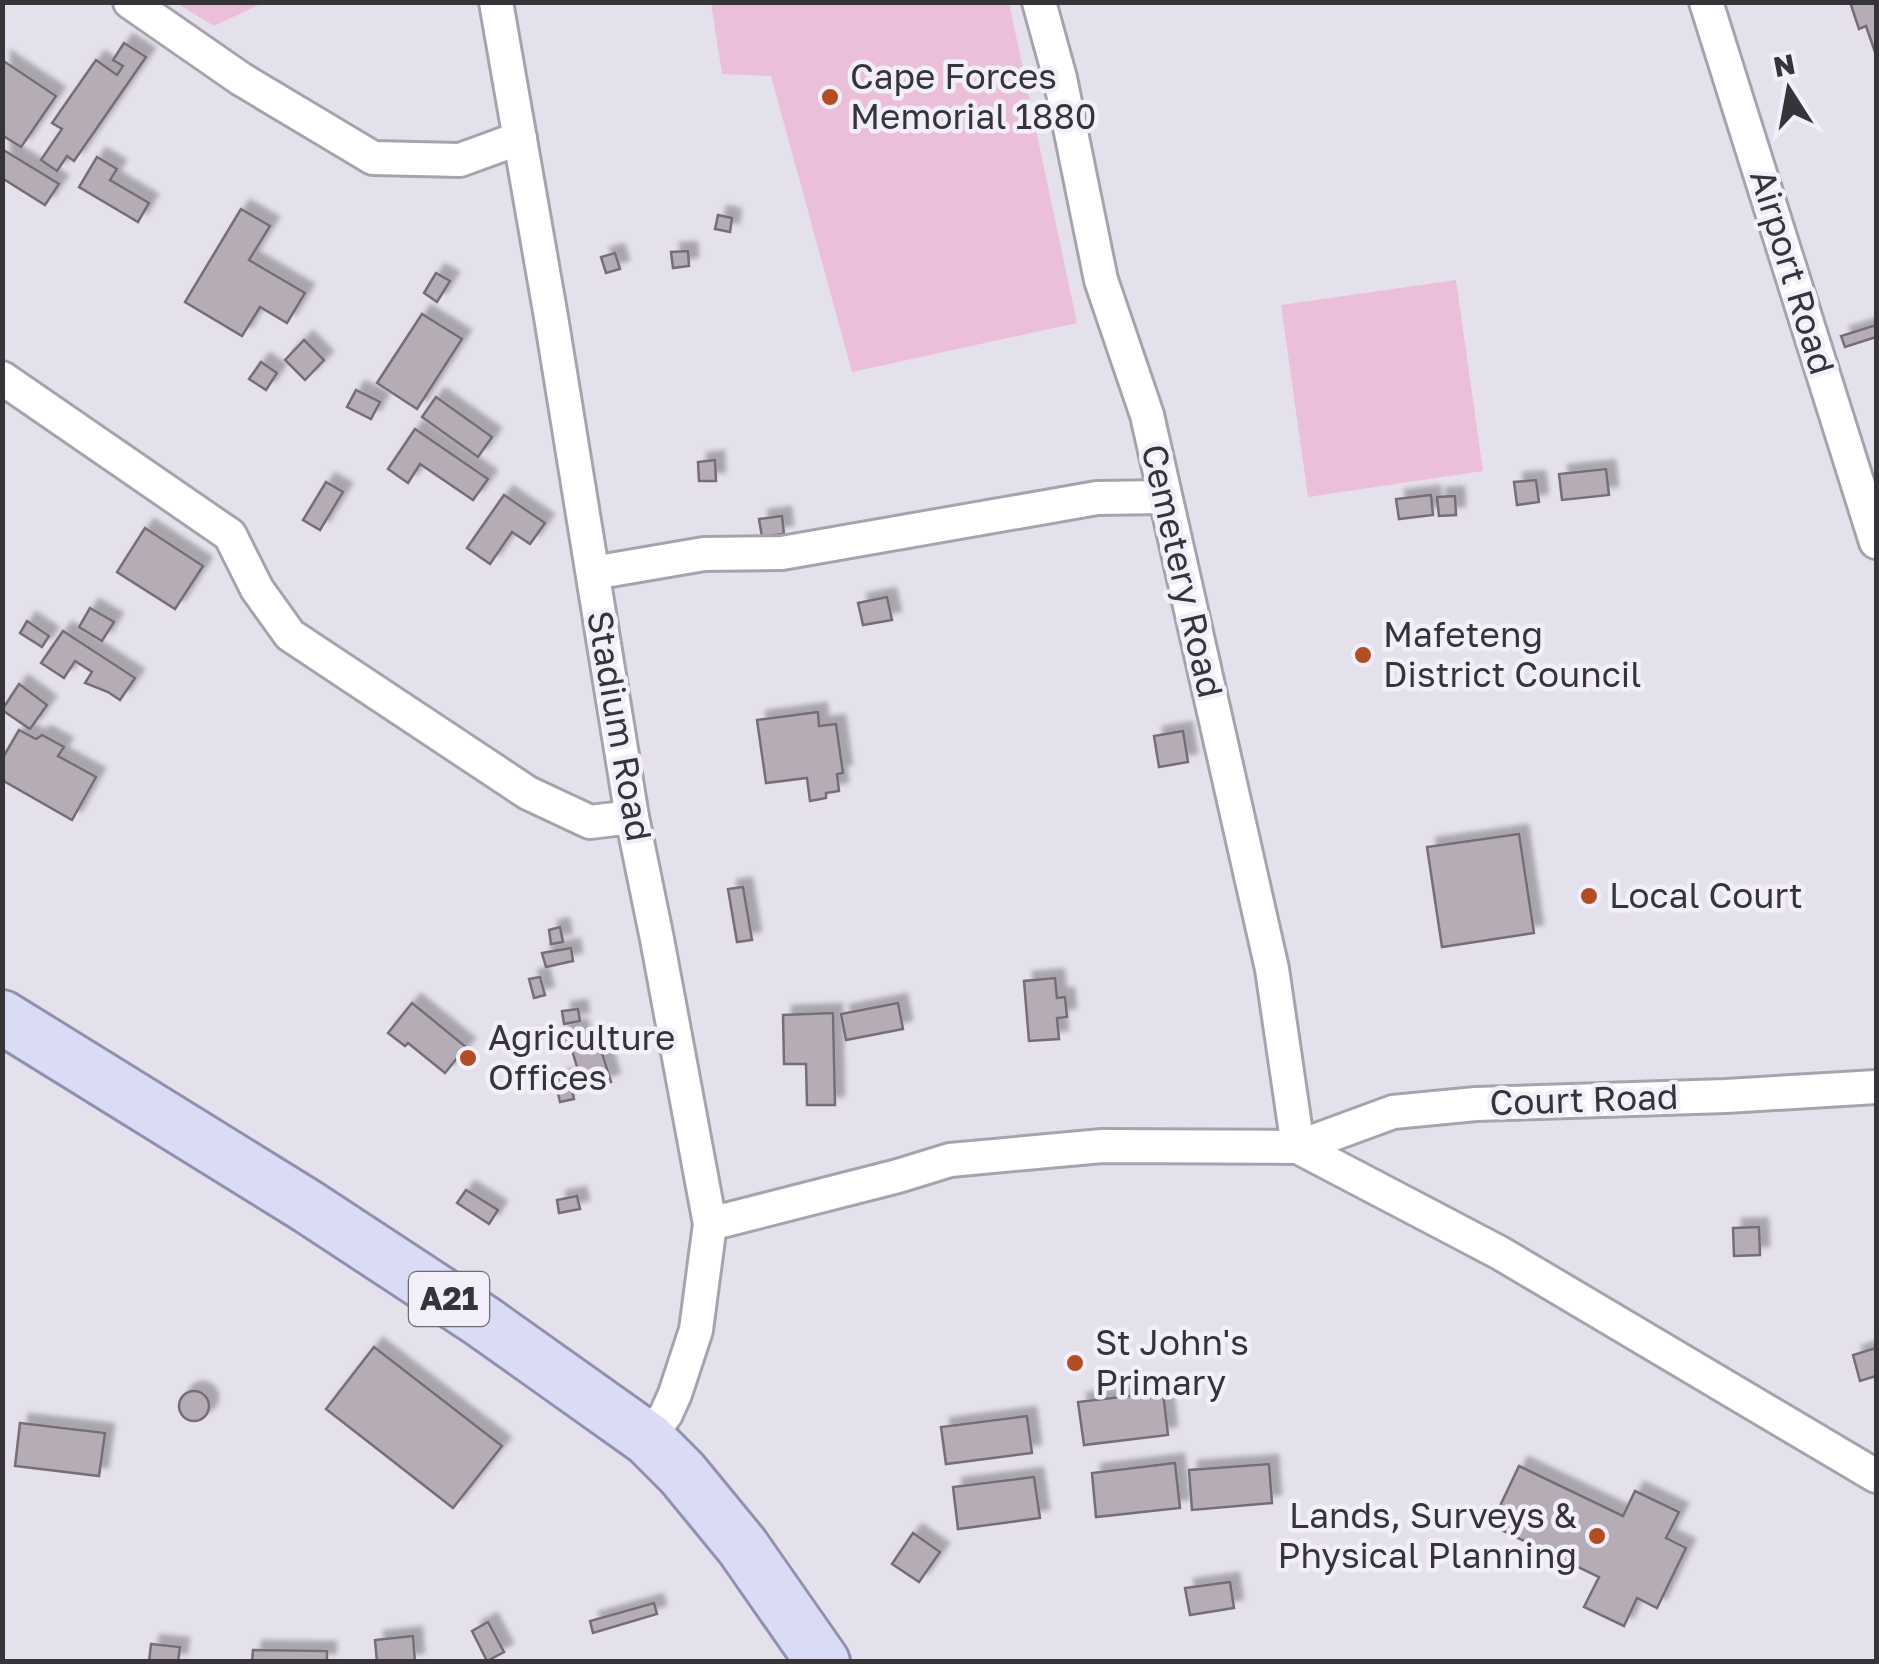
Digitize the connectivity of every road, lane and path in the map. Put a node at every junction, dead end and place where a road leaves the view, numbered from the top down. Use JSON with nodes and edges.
{"nodes":[{"id":1,"x":130,"y":2,"type":"edge"},
{"id":2,"x":496,"y":2,"type":"edge"},
{"id":3,"x":1039,"y":2,"type":"edge"},
{"id":4,"x":1706,"y":2,"type":"edge"},
{"id":5,"x":520,"y":138,"type":"junction"},
{"id":6,"x":2,"y":378,"type":"edge"},
{"id":7,"x":1165,"y":497,"type":"junction"},
{"id":8,"x":1876,"y":542,"type":"edge"},
{"id":9,"x":593,"y":573,"type":"junction"},
{"id":10,"x":632,"y":817,"type":"junction"},
{"id":11,"x":2,"y":1017,"type":"edge"},
{"id":12,"x":1876,"y":1087,"type":"edge"},
{"id":13,"x":1298,"y":1147,"type":"junction"},
{"id":14,"x":710,"y":1224,"type":"junction"},
{"id":15,"x":648,"y":1439,"type":"junction"},
{"id":16,"x":1876,"y":1476,"type":"edge"},
{"id":17,"x":824,"y":1662,"type":"edge"}],
"edges":[{"from":1,"to":5,"type":"street"},
{"from":2,"to":5,"type":"street","name":"Stadium Road"},
{"from":3,"to":7,"type":"street","name":"Cemetery Road"},
{"from":4,"to":8,"type":"street","name":"Airport Road"},
{"from":5,"to":9,"type":"street","name":"Stadium Road"},
{"from":6,"to":10,"type":"street"},
{"from":7,"to":9,"type":"street"},
{"from":7,"to":13,"type":"street","name":"Cemetery Road"},
{"from":9,"to":10,"type":"street","name":"Stadium Road"},
{"from":10,"to":14,"type":"street","name":"Stadium Road"},
{"from":11,"to":15,"type":"main road","number":"A21"},
{"from":12,"to":13,"type":"street","name":"Court Road"},
{"from":13,"to":14,"type":"street"},
{"from":13,"to":16,"type":"street"},
{"from":14,"to":15,"type":"street","name":"Stadium Road"},
{"from":15,"to":17,"type":"main road","number":"A21"}]}
